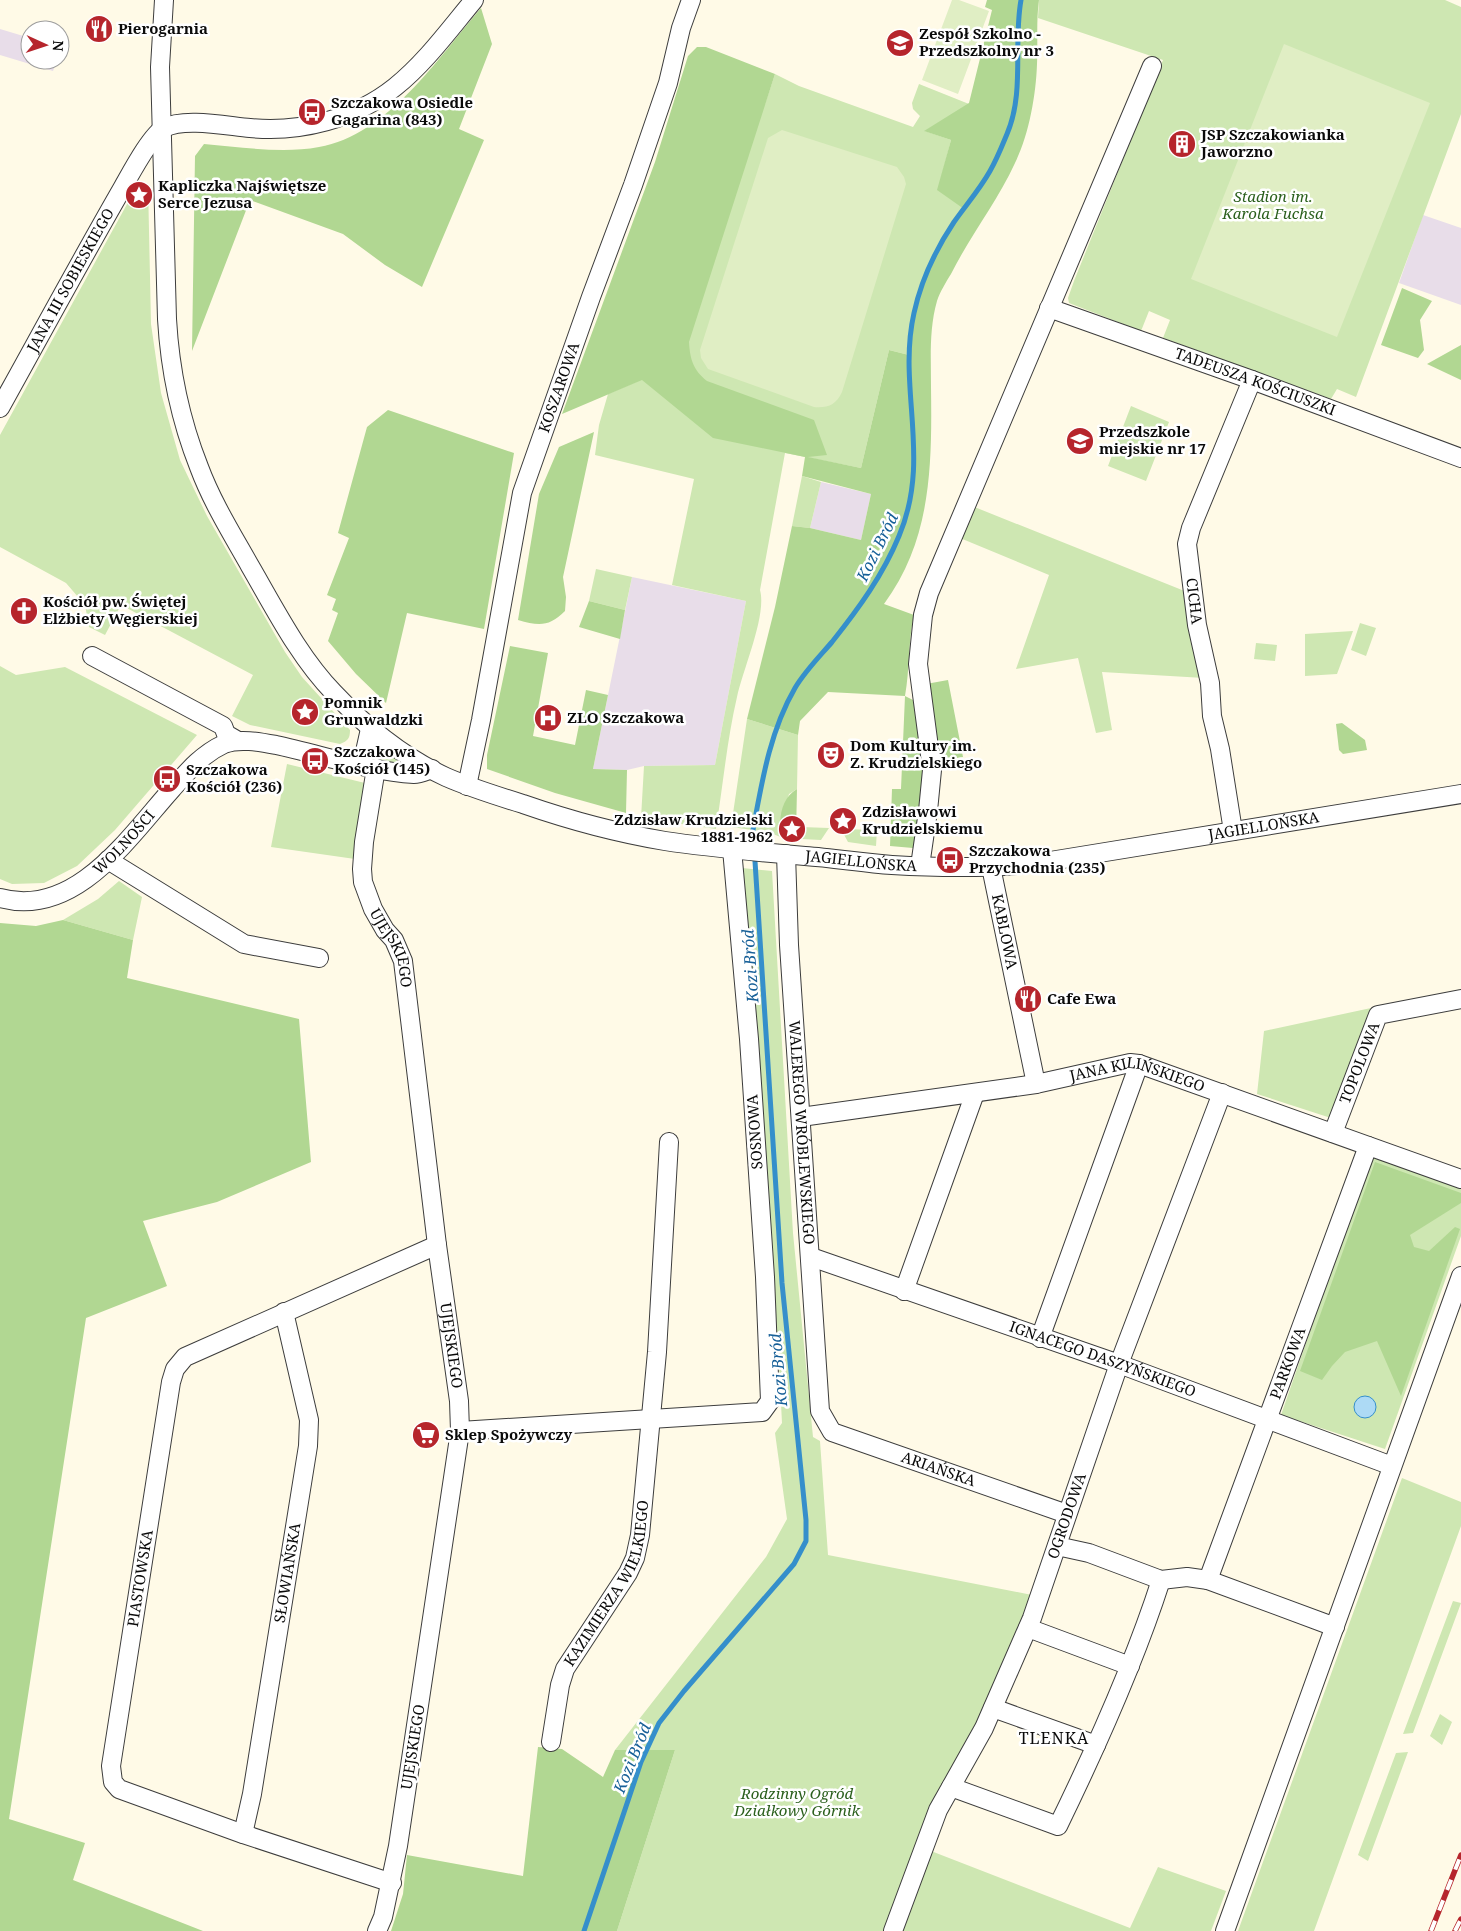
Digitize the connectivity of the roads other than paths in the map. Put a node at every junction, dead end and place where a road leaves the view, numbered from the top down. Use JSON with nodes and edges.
{"nodes":[{"id":1,"x":164,"y":0,"type":"edge"},
{"id":2,"x":474,"y":0,"type":"edge"},
{"id":3,"x":692,"y":0,"type":"edge"},
{"id":4,"x":1152,"y":66,"type":"dead end"},
{"id":5,"x":162,"y":129,"type":"junction"},
{"id":6,"x":1049,"y":308,"type":"junction"},
{"id":7,"x":1252,"y":380,"type":"junction"},
{"id":8,"x":0,"y":408,"type":"edge"},
{"id":9,"x":1461,"y":458,"type":"edge"},
{"id":10,"x":92,"y":656,"type":"dead end"},
{"id":11,"x":370,"y":728,"type":"junction"},
{"id":12,"x":238,"y":741,"type":"junction"},
{"id":13,"x":369,"y":766,"type":"junction"},
{"id":14,"x":432,"y":770,"type":"junction"},
{"id":15,"x":467,"y":786,"type":"junction"},
{"id":16,"x":1461,"y":794,"type":"edge"},
{"id":17,"x":1234,"y":831,"type":"junction"},
{"id":18,"x":736,"y":849,"type":"junction"},
{"id":19,"x":784,"y":854,"type":"junction"},
{"id":20,"x":108,"y":860,"type":"junction"},
{"id":21,"x":920,"y":866,"type":"junction"},
{"id":22,"x":991,"y":867,"type":"junction"},
{"id":23,"x":0,"y":898,"type":"edge"},
{"id":24,"x":319,"y":958,"type":"dead end"},
{"id":25,"x":1461,"y":999,"type":"edge"},
{"id":26,"x":1139,"y":1064,"type":"junction"},
{"id":27,"x":1036,"y":1084,"type":"junction"},
{"id":28,"x":975,"y":1093,"type":"junction"},
{"id":29,"x":1222,"y":1093,"type":"junction"},
{"id":30,"x":801,"y":1117,"type":"junction"},
{"id":31,"x":1333,"y":1133,"type":"junction"},
{"id":32,"x":669,"y":1142,"type":"dead end"},
{"id":33,"x":1368,"y":1146,"type":"junction"},
{"id":34,"x":1461,"y":1179,"type":"edge"},
{"id":35,"x":437,"y":1245,"type":"junction"},
{"id":36,"x":811,"y":1257,"type":"junction"},
{"id":37,"x":1461,"y":1276,"type":"edge"},
{"id":38,"x":904,"y":1291,"type":"junction"},
{"id":39,"x":284,"y":1312,"type":"junction"},
{"id":40,"x":1040,"y":1338,"type":"junction"},
{"id":41,"x":1119,"y":1364,"type":"junction"},
{"id":42,"x":820,"y":1411,"type":"joint"},
{"id":43,"x":650,"y":1420,"type":"junction"},
{"id":44,"x":1266,"y":1420,"type":"junction"},
{"id":45,"x":460,"y":1431,"type":"junction"},
{"id":46,"x":1392,"y":1466,"type":"junction"},
{"id":47,"x":1062,"y":1531,"type":"junction"},
{"id":48,"x":1161,"y":1580,"type":"junction"},
{"id":49,"x":1208,"y":1580,"type":"junction"},
{"id":50,"x":1335,"y":1627,"type":"junction"},
{"id":51,"x":1028,"y":1628,"type":"junction"},
{"id":52,"x":1130,"y":1666,"type":"junction"},
{"id":53,"x":993,"y":1708,"type":"junction"},
{"id":54,"x":552,"y":1742,"type":"dead end"},
{"id":55,"x":1096,"y":1745,"type":"junction"},
{"id":56,"x":951,"y":1787,"type":"junction"},
{"id":57,"x":243,"y":1834,"type":"junction"},
{"id":58,"x":392,"y":1883,"type":"junction"},
{"id":59,"x":377,"y":1931,"type":"edge"},
{"id":60,"x":893,"y":1931,"type":"edge"},
{"id":61,"x":1225,"y":1931,"type":"edge"}],
"edges":[{"from":1,"to":5,"type":"street","name":"JAGIELLOŃSKA"},
{"from":2,"to":5,"type":"street"},
{"from":3,"to":15,"type":"street","name":"KOSZAROWA"},
{"from":4,"to":6,"type":"street"},
{"from":5,"to":8,"type":"street","name":"JANA III SOBIESKIEGO"},
{"from":5,"to":11,"type":"street","name":"JAGIELLOŃSKA"},
{"from":6,"to":7,"type":"street","name":"TADEUSZA KOŚCIUSZKI"},
{"from":6,"to":21,"type":"street"},
{"from":7,"to":9,"type":"street","name":"TADEUSZA KOŚCIUSZKI"},
{"from":7,"to":17,"type":"street","name":"CICHA"},
{"from":10,"to":12,"type":"street"},
{"from":11,"to":13,"type":"street","name":"UJEJSKIEGO"},
{"from":11,"to":14,"type":"street","name":"JAGIELLOŃSKA"},
{"from":12,"to":13,"type":"street","name":"WOLNOŚCI"},
{"from":12,"to":20,"type":"street","name":"WOLNOŚCI"},
{"from":13,"to":14,"type":"street","name":"WOLNOŚCI"},
{"from":13,"to":35,"type":"street","name":"UJEJSKIEGO"},
{"from":14,"to":15,"type":"street","name":"JAGIELLOŃSKA"},
{"from":15,"to":18,"type":"street","name":"JAGIELLOŃSKA"},
{"from":16,"to":17,"type":"street","name":"JAGIELLOŃSKA"},
{"from":17,"to":22,"type":"street","name":"JAGIELLOŃSKA"},
{"from":18,"to":19,"type":"street","name":"JAGIELLOŃSKA"},
{"from":18,"to":43,"type":"street","name":"SOSNOWA"},
{"from":19,"to":21,"type":"street","name":"JAGIELLOŃSKA"},
{"from":19,"to":30,"type":"street","name":"WALEREGO WRÓBLEWSKIEGO"},
{"from":20,"to":23,"type":"street","name":"WOLNOŚCI"},
{"from":20,"to":24,"type":"street"},
{"from":21,"to":22,"type":"street","name":"JAGIELLOŃSKA"},
{"from":22,"to":27,"type":"street","name":"KABLOWA"},
{"from":25,"to":31,"type":"street","name":"TOPOLOWA"},
{"from":26,"to":27,"type":"street","name":"JANA KILIŃSKIEGO"},
{"from":26,"to":29,"type":"street","name":"JANA KILIŃSKIEGO"},
{"from":26,"to":40,"type":"street"},
{"from":27,"to":28,"type":"street","name":"JANA KILIŃSKIEGO"},
{"from":28,"to":30,"type":"street","name":"JANA KILIŃSKIEGO"},
{"from":28,"to":38,"type":"street"},
{"from":29,"to":31,"type":"street","name":"JANA KILIŃSKIEGO"},
{"from":29,"to":41,"type":"street","name":"OGRODOWA"},
{"from":30,"to":36,"type":"street","name":"WALEREGO WRÓBLEWSKIEGO"},
{"from":31,"to":33,"type":"street","name":"JANA KILIŃSKIEGO"},
{"from":32,"to":43,"type":"street","name":"KAZIMIERZA WIELKIEGO"},
{"from":33,"to":34,"type":"street","name":"JANA KILIŃSKIEGO"},
{"from":33,"to":44,"type":"street","name":"PARKOWA"},
{"from":35,"to":39,"type":"street","name":"PIASTOWSKA"},
{"from":35,"to":45,"type":"street","name":"UJEJSKIEGO"},
{"from":36,"to":38,"type":"street","name":"IGNACEGO DASZYŃSKIEGO"},
{"from":36,"to":42,"type":"street","name":"WALEREGO WRÓBLEWSKIEGO"},
{"from":37,"to":46,"type":"street"},
{"from":38,"to":40,"type":"street","name":"IGNACEGO DASZYŃSKIEGO"},
{"from":39,"to":57,"type":"street","name":"SŁOWIAŃSKA"},
{"from":39,"to":57,"type":"street","name":"PIASTOWSKA"},
{"from":40,"to":41,"type":"street","name":"IGNACEGO DASZYŃSKIEGO"},
{"from":41,"to":44,"type":"street","name":"IGNACEGO DASZYŃSKIEGO"},
{"from":41,"to":47,"type":"street","name":"OGRODOWA"},
{"from":42,"to":47,"type":"street","name":"ARIAŃSKA"},
{"from":43,"to":45,"type":"street"},
{"from":43,"to":54,"type":"street","name":"KAZIMIERZA WIELKIEGO"},
{"from":44,"to":46,"type":"street","name":"IGNACEGO DASZYŃSKIEGO"},
{"from":44,"to":49,"type":"street","name":"PARKOWA"},
{"from":45,"to":58,"type":"street","name":"UJEJSKIEGO"},
{"from":46,"to":50,"type":"street"},
{"from":47,"to":48,"type":"street","name":"ARIAŃSKA"},
{"from":47,"to":51,"type":"street","name":"OGRODOWA"},
{"from":48,"to":49,"type":"street"},
{"from":48,"to":52,"type":"street"},
{"from":49,"to":50,"type":"street"},
{"from":50,"to":61,"type":"street"},
{"from":51,"to":52,"type":"street"},
{"from":51,"to":53,"type":"street","name":"OGRODOWA"},
{"from":52,"to":55,"type":"street"},
{"from":53,"to":55,"type":"street"},
{"from":53,"to":56,"type":"street","name":"OGRODOWA"},
{"from":55,"to":56,"type":"street"},
{"from":56,"to":60,"type":"street","name":"OGRODOWA"},
{"from":57,"to":58,"type":"street","name":"PIASTOWSKA"},
{"from":58,"to":59,"type":"street","name":"UJEJSKIEGO"}]}
